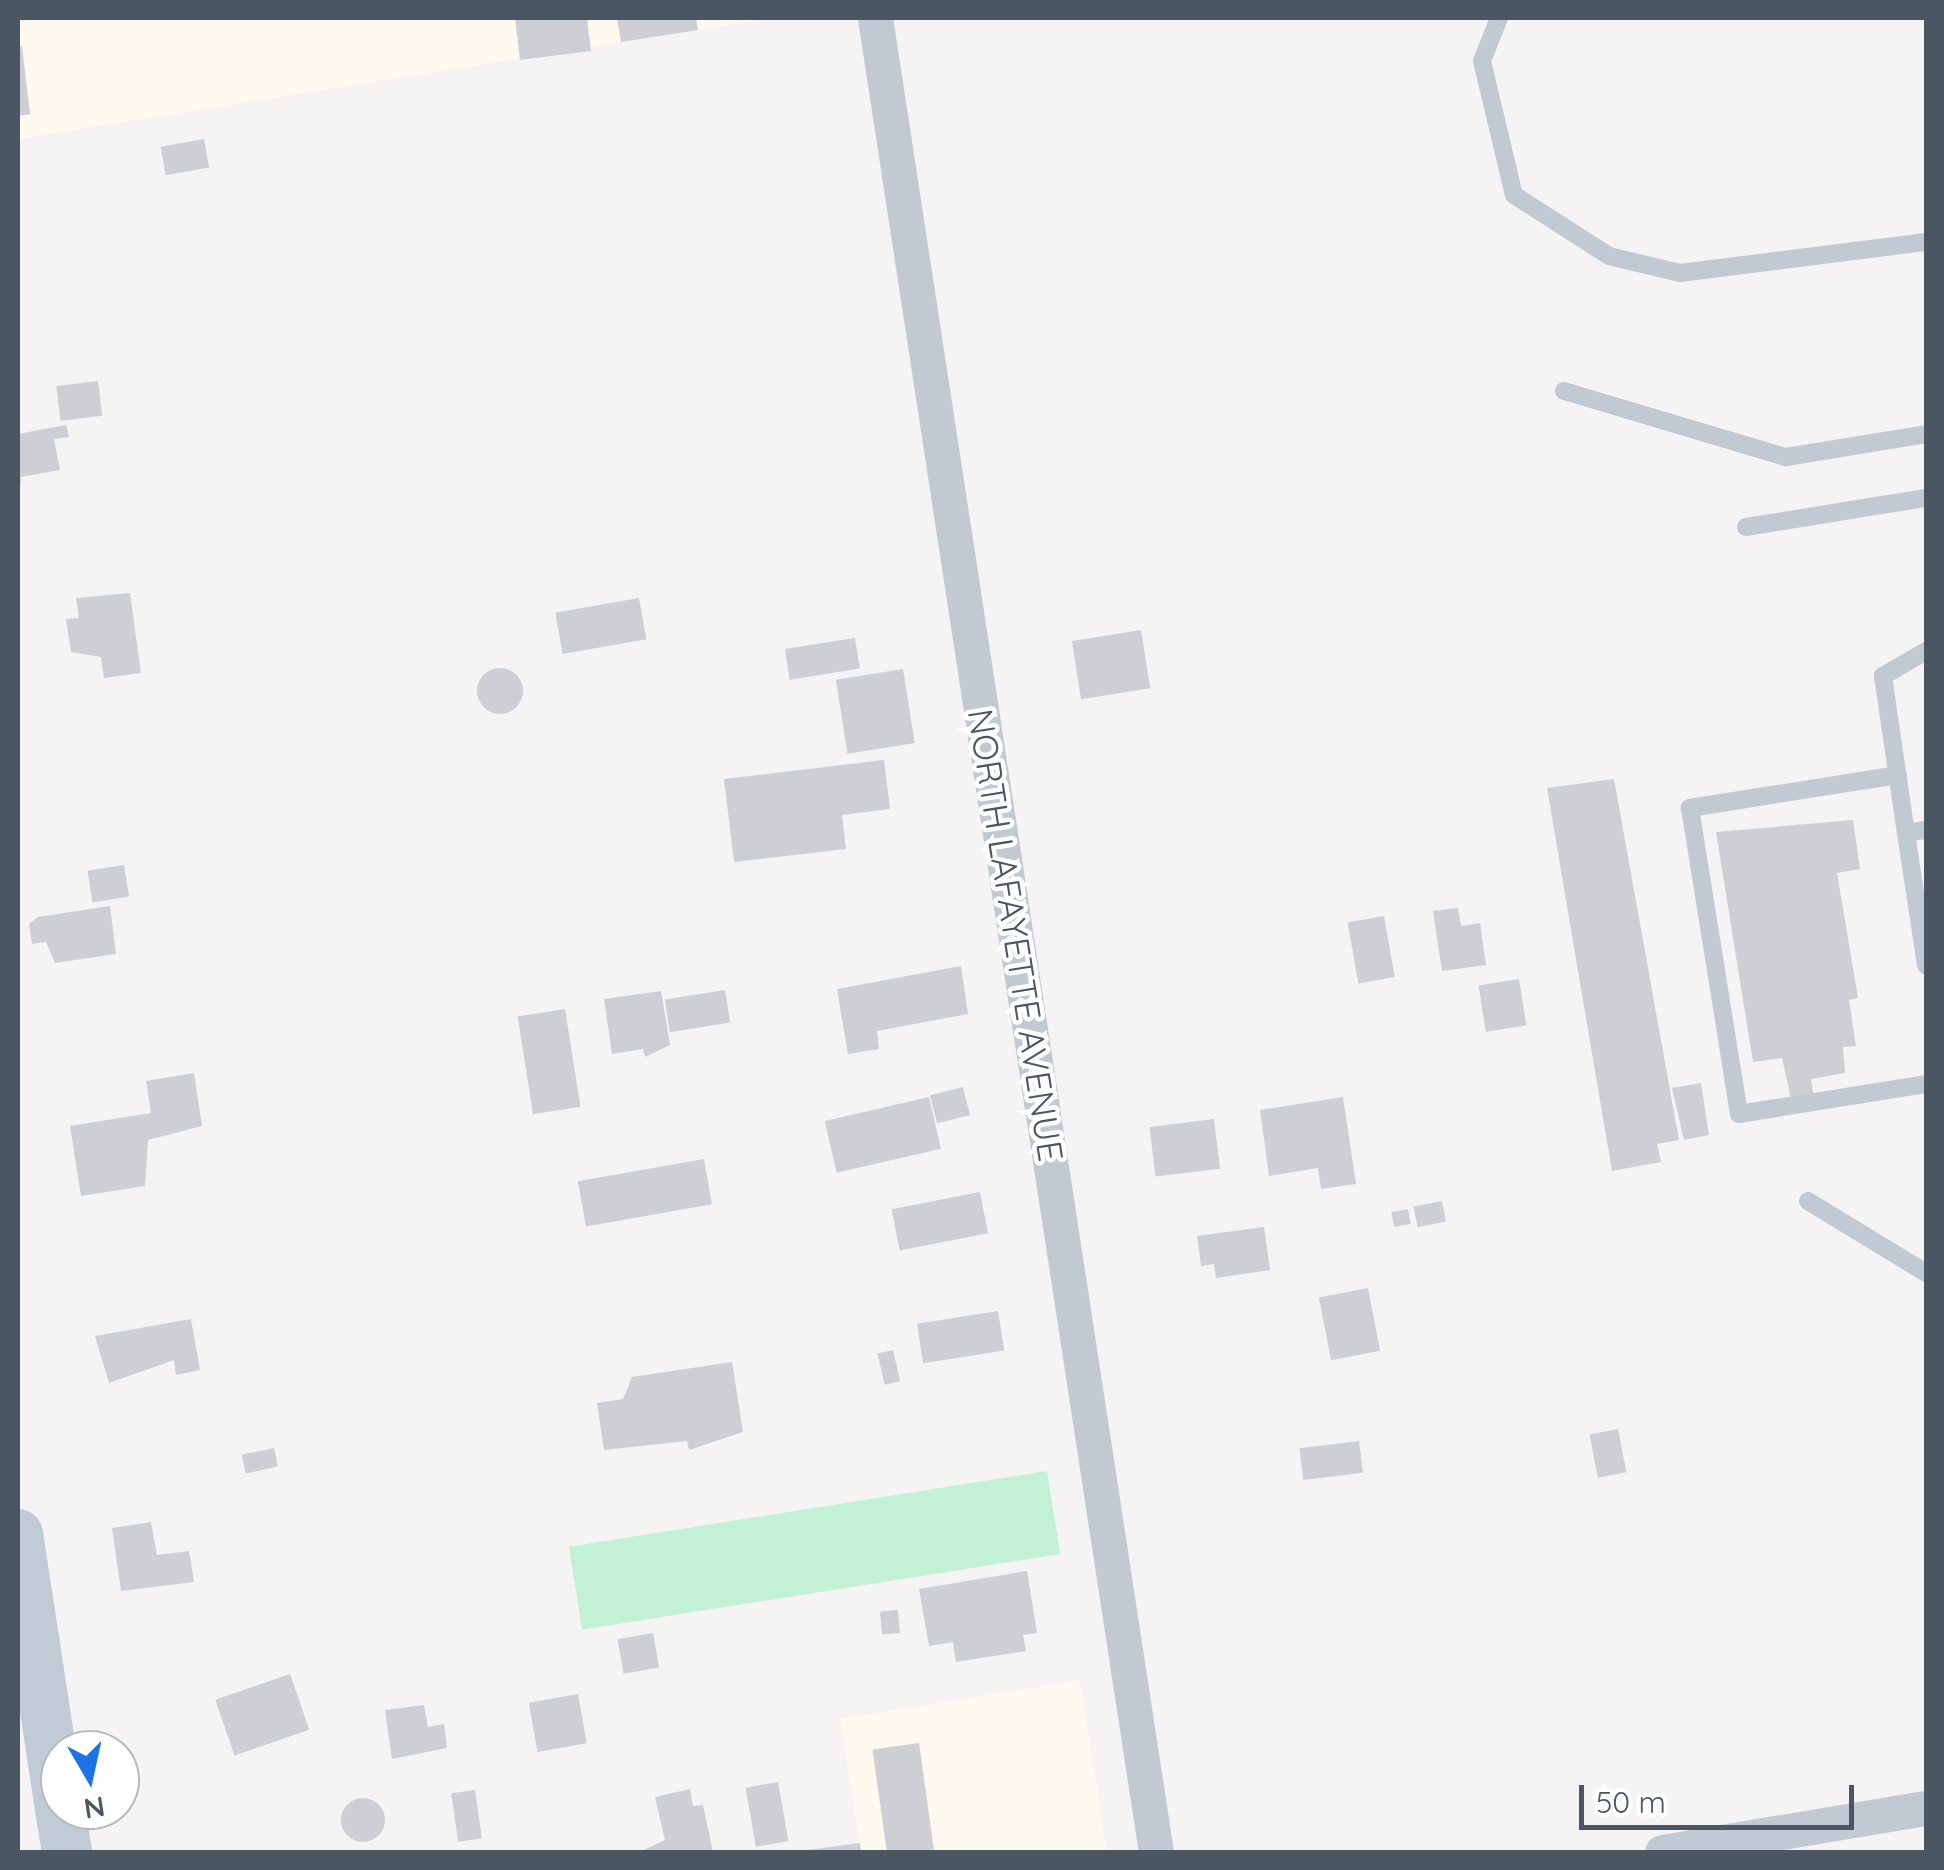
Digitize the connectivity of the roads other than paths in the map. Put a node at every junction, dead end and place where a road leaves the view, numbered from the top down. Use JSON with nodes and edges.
{"nodes":[{"id":1,"x":875,"y":18,"type":"edge"},
{"id":2,"x":1499,"y":18,"type":"edge"},
{"id":3,"x":1926,"y":242,"type":"edge"},
{"id":4,"x":1564,"y":391,"type":"dead end"},
{"id":5,"x":1926,"y":434,"type":"edge"},
{"id":6,"x":1926,"y":498,"type":"edge"},
{"id":7,"x":1746,"y":527,"type":"dead end"},
{"id":8,"x":1926,"y":651,"type":"edge"},
{"id":9,"x":1898,"y":775,"type":"junction"},
{"id":10,"x":1926,"y":830,"type":"edge"},
{"id":11,"x":1906,"y":833,"type":"junction"},
{"id":12,"x":1926,"y":966,"type":"edge"},
{"id":13,"x":1926,"y":1084,"type":"edge"},
{"id":14,"x":1808,"y":1201,"type":"dead end"},
{"id":15,"x":1926,"y":1273,"type":"edge"},
{"id":16,"x":18,"y":1536,"type":"edge"},
{"id":17,"x":48,"y":1730,"type":"edge"},
{"id":18,"x":1926,"y":1808,"type":"edge"},
{"id":19,"x":1156,"y":1852,"type":"edge"},
{"id":20,"x":1662,"y":1852,"type":"edge"}],
"edges":[{"from":1,"to":19,"type":"street","name":"NORTH LAFAYETTE AVENUE"},
{"from":2,"to":3,"type":"lane"},
{"from":4,"to":5,"type":"lane"},
{"from":6,"to":7,"type":"lane"},
{"from":8,"to":9,"type":"lane"},
{"from":9,"to":11,"type":"lane"},
{"from":9,"to":13,"type":"lane"},
{"from":10,"to":11,"type":"lane"},
{"from":11,"to":12,"type":"lane"},
{"from":14,"to":15,"type":"lane"},
{"from":16,"to":17,"type":"street"},
{"from":18,"to":20,"type":"street"}]}
